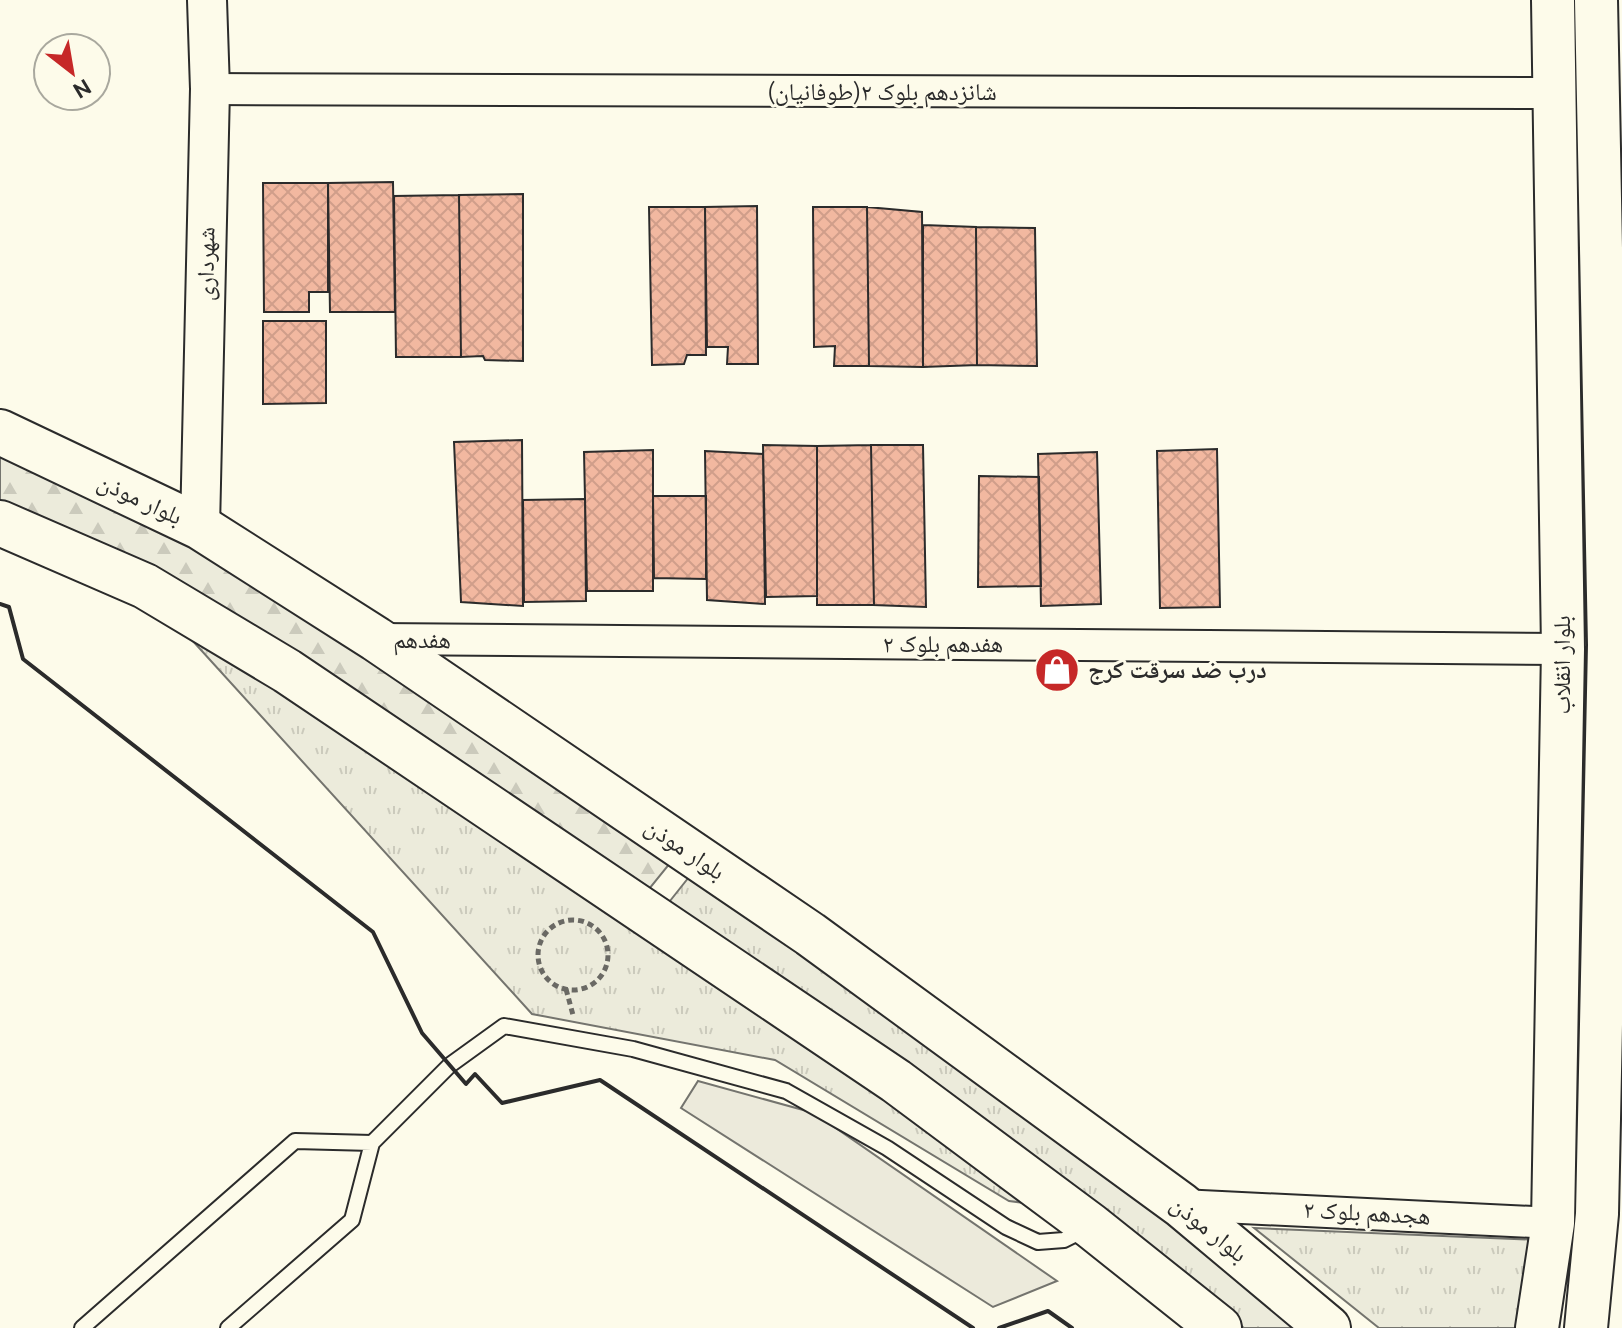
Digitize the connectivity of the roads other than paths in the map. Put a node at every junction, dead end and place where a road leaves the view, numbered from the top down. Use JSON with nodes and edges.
{"nodes":[{"id":1,"x":207,"y":0,"type":"edge"},
{"id":2,"x":1553,"y":0,"type":"edge"},
{"id":3,"x":1596,"y":0,"type":"edge"},
{"id":4,"x":210,"y":89,"type":"junction"},
{"id":5,"x":1609,"y":91,"type":"edge"},
{"id":6,"x":1554,"y":93,"type":"junction"},
{"id":7,"x":0,"y":432,"type":"edge"},
{"id":8,"x":0,"y":523,"type":"edge"},
{"id":9,"x":200,"y":527,"type":"junction"},
{"id":10,"x":376,"y":639,"type":"junction"},
{"id":11,"x":468,"y":640,"type":"joint"},
{"id":12,"x":1615,"y":645,"type":"edge"},
{"id":13,"x":1563,"y":649,"type":"junction"},
{"id":14,"x":372,"y":1143,"type":"junction"},
{"id":15,"x":1181,"y":1205,"type":"junction"},
{"id":16,"x":1609,"y":1214,"type":"edge"},
{"id":17,"x":1553,"y":1223,"type":"junction"},
{"id":18,"x":1091,"y":1226,"type":"junction"},
{"id":19,"x":82,"y":1328,"type":"edge"},
{"id":20,"x":228,"y":1328,"type":"edge"},
{"id":21,"x":1219,"y":1328,"type":"edge"},
{"id":22,"x":1328,"y":1328,"type":"edge"},
{"id":23,"x":1537,"y":1328,"type":"edge"},
{"id":24,"x":1586,"y":1328,"type":"edge"}],
"edges":[{"from":1,"to":4,"type":"street","name":"شهرداری"},
{"from":2,"to":6,"type":"main road","name":"بلوار انقلاب"},
{"from":3,"to":5,"type":"main road","name":"بلوار انقلاب"},
{"from":4,"to":6,"type":"street","name":"شانزدهم بلوک ۲(طوفانیان)"},
{"from":4,"to":9,"type":"street","name":"شهرداری"},
{"from":5,"to":12,"type":"main road","name":"بلوار انقلاب"},
{"from":6,"to":13,"type":"main road","name":"بلوار انقلاب"},
{"from":7,"to":9,"type":"main road","name":"بلوار موذن"},
{"from":8,"to":18,"type":"main road"},
{"from":9,"to":10,"type":"main road","name":"بلوار موذن"},
{"from":10,"to":11,"type":"street","name":"هفدهم"},
{"from":10,"to":15,"type":"main road","name":"بلوار موذن"},
{"from":11,"to":13,"type":"street","name":"هفدهم بلوک ۲"},
{"from":12,"to":16,"type":"main road","name":"بلوار انقلاب"},
{"from":13,"to":17,"type":"main road","name":"بلوار انقلاب"},
{"from":14,"to":18,"type":"lane"},
{"from":14,"to":19,"type":"lane"},
{"from":14,"to":20,"type":"lane"},
{"from":15,"to":17,"type":"street","name":"هجدهم بلوک ۲"},
{"from":15,"to":22,"type":"main road","name":"بلوار موذن"},
{"from":16,"to":24,"type":"main road","name":"بلوار انقلاب"},
{"from":17,"to":23,"type":"main road","name":"بلوار انقلاب"},
{"from":18,"to":21,"type":"main road"}]}
